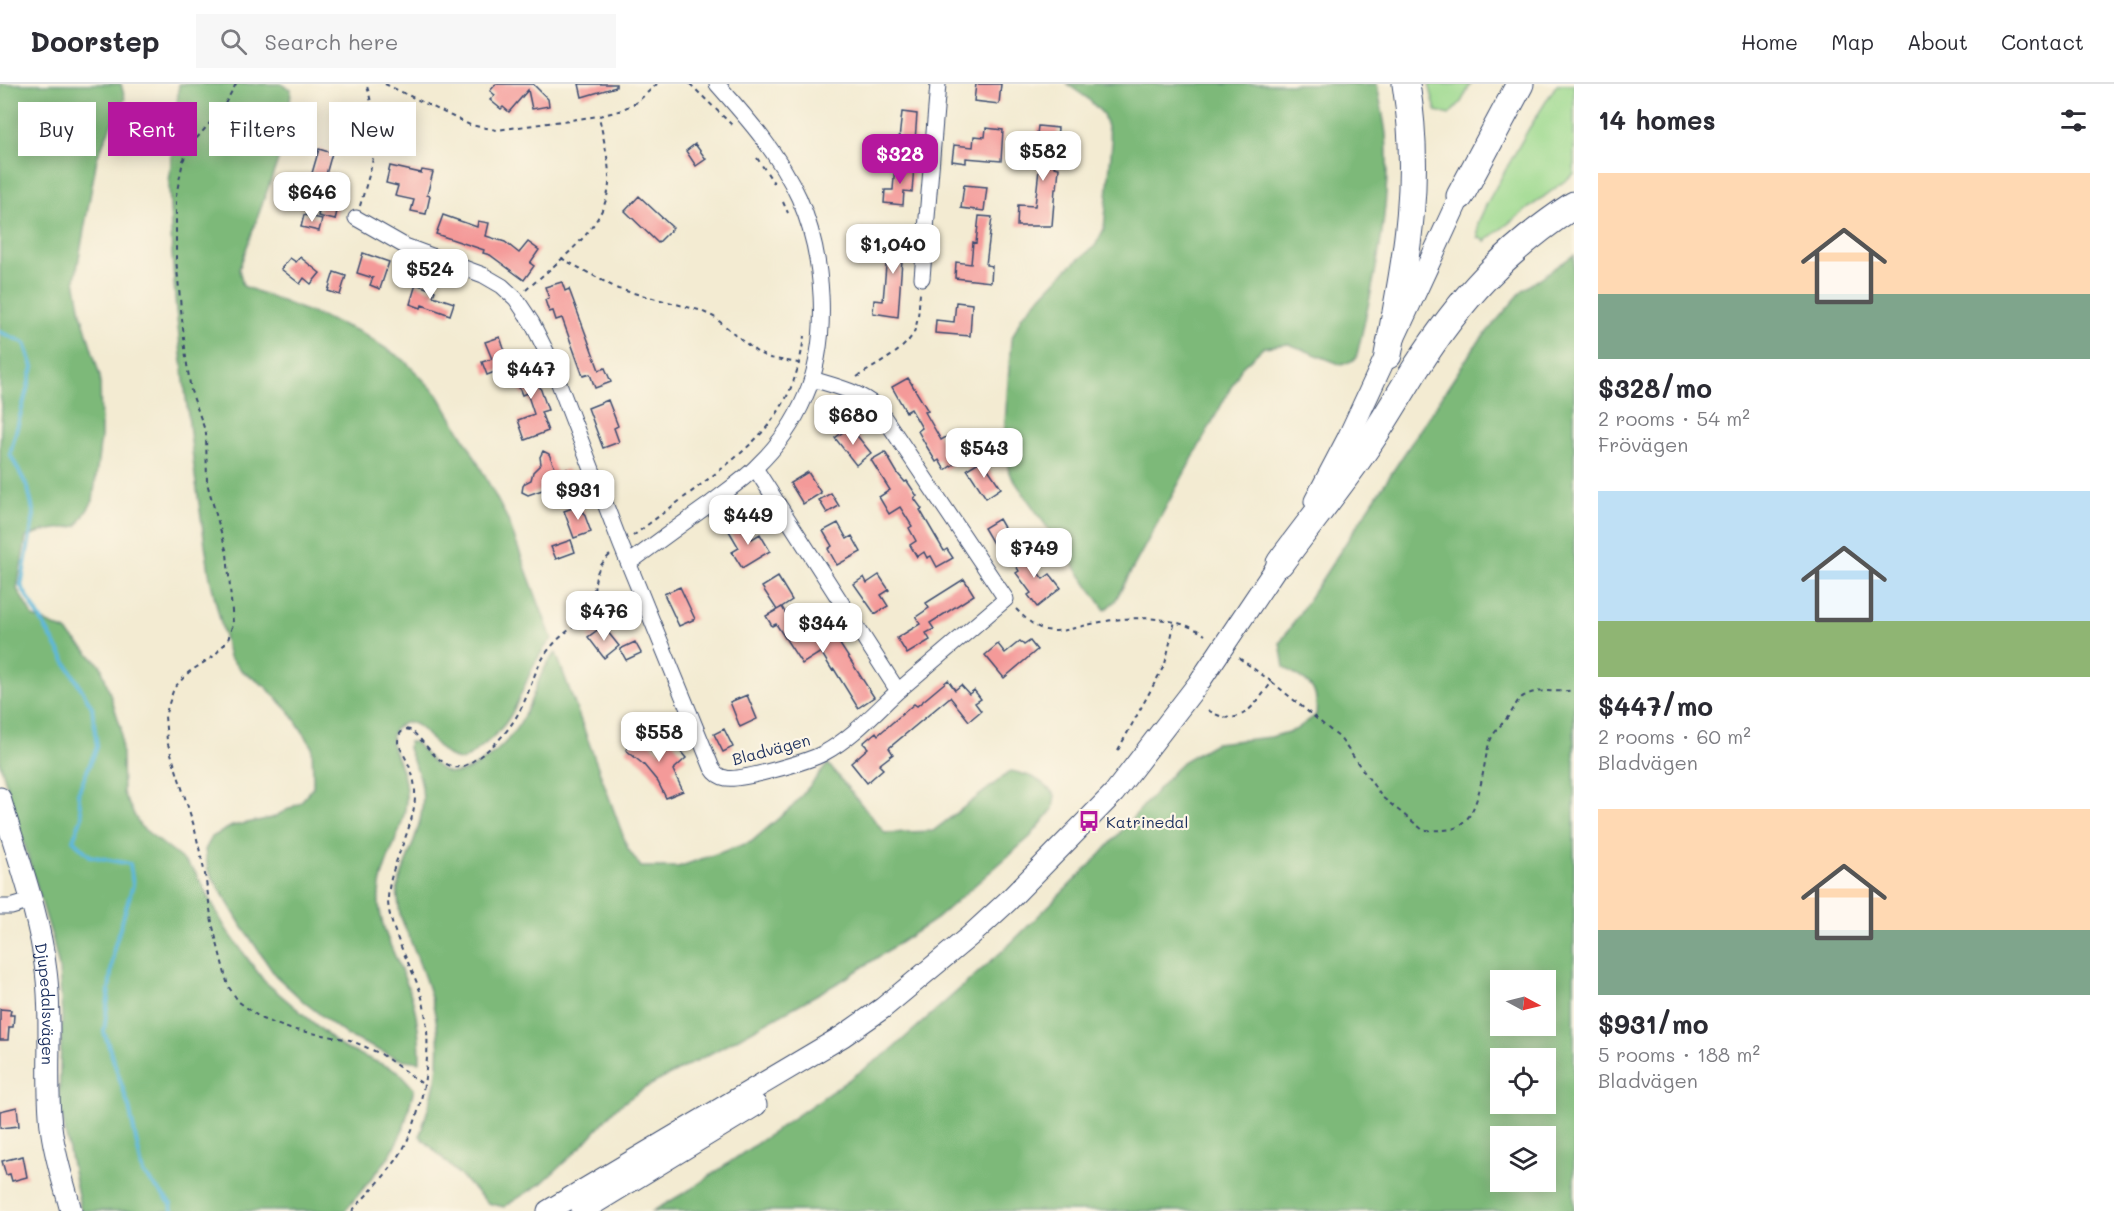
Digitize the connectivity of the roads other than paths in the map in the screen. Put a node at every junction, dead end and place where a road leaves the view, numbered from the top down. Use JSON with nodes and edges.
{"nodes":[{"id":1,"x":717,"y":84,"type":"edge"},
{"id":2,"x":938,"y":84,"type":"edge"},
{"id":3,"x":1406,"y":84,"type":"edge"},
{"id":4,"x":1508,"y":84,"type":"edge"},
{"id":5,"x":1520,"y":84,"type":"edge"},
{"id":6,"x":1460,"y":196,"type":"junction"},
{"id":7,"x":1574,"y":205,"type":"edge"},
{"id":8,"x":356,"y":218,"type":"road end"},
{"id":9,"x":922,"y":278,"type":"road end"},
{"id":10,"x":1388,"y":355,"type":"junction"},
{"id":11,"x":812,"y":379,"type":"junction"},
{"id":12,"x":755,"y":468,"type":"junction"},
{"id":13,"x":629,"y":563,"type":"junction"},
{"id":14,"x":1280,"y":563,"type":"junction"},
{"id":15,"x":898,"y":692,"type":"junction"},
{"id":16,"x":0,"y":798,"type":"edge"},
{"id":17,"x":31,"y":901,"type":"junction"},
{"id":18,"x":0,"y":907,"type":"edge"},
{"id":19,"x":843,"y":1036,"type":"junction"},
{"id":20,"x":70,"y":1211,"type":"edge"},
{"id":21,"x":548,"y":1211,"type":"edge"},
{"id":22,"x":582,"y":1211,"type":"edge"}],
"edges":[{"from":1,"to":11,"type":"street"},
{"from":2,"to":9,"type":"street"},
{"from":3,"to":10,"type":"highway"},
{"from":4,"to":6,"type":"highway"},
{"from":5,"to":6,"type":"highway"},
{"from":6,"to":10,"type":"main road"},
{"from":7,"to":14,"type":"highway"},
{"from":8,"to":13,"type":"street","name":"Bladvägen"},
{"from":10,"to":14,"type":"main road"},
{"from":11,"to":12,"type":"street"},
{"from":11,"to":15,"type":"street"},
{"from":12,"to":13,"type":"street"},
{"from":12,"to":15,"type":"street"},
{"from":13,"to":15,"type":"street","name":"Bladvägen"},
{"from":14,"to":19,"type":"main road"},
{"from":16,"to":17,"type":"main road","name":"Djupedalsvägen"},
{"from":17,"to":18,"type":"street"},
{"from":17,"to":20,"type":"main road","name":"Djupedalsvägen"},
{"from":19,"to":21,"type":"main road"},
{"from":19,"to":22,"type":"main road"}]}
